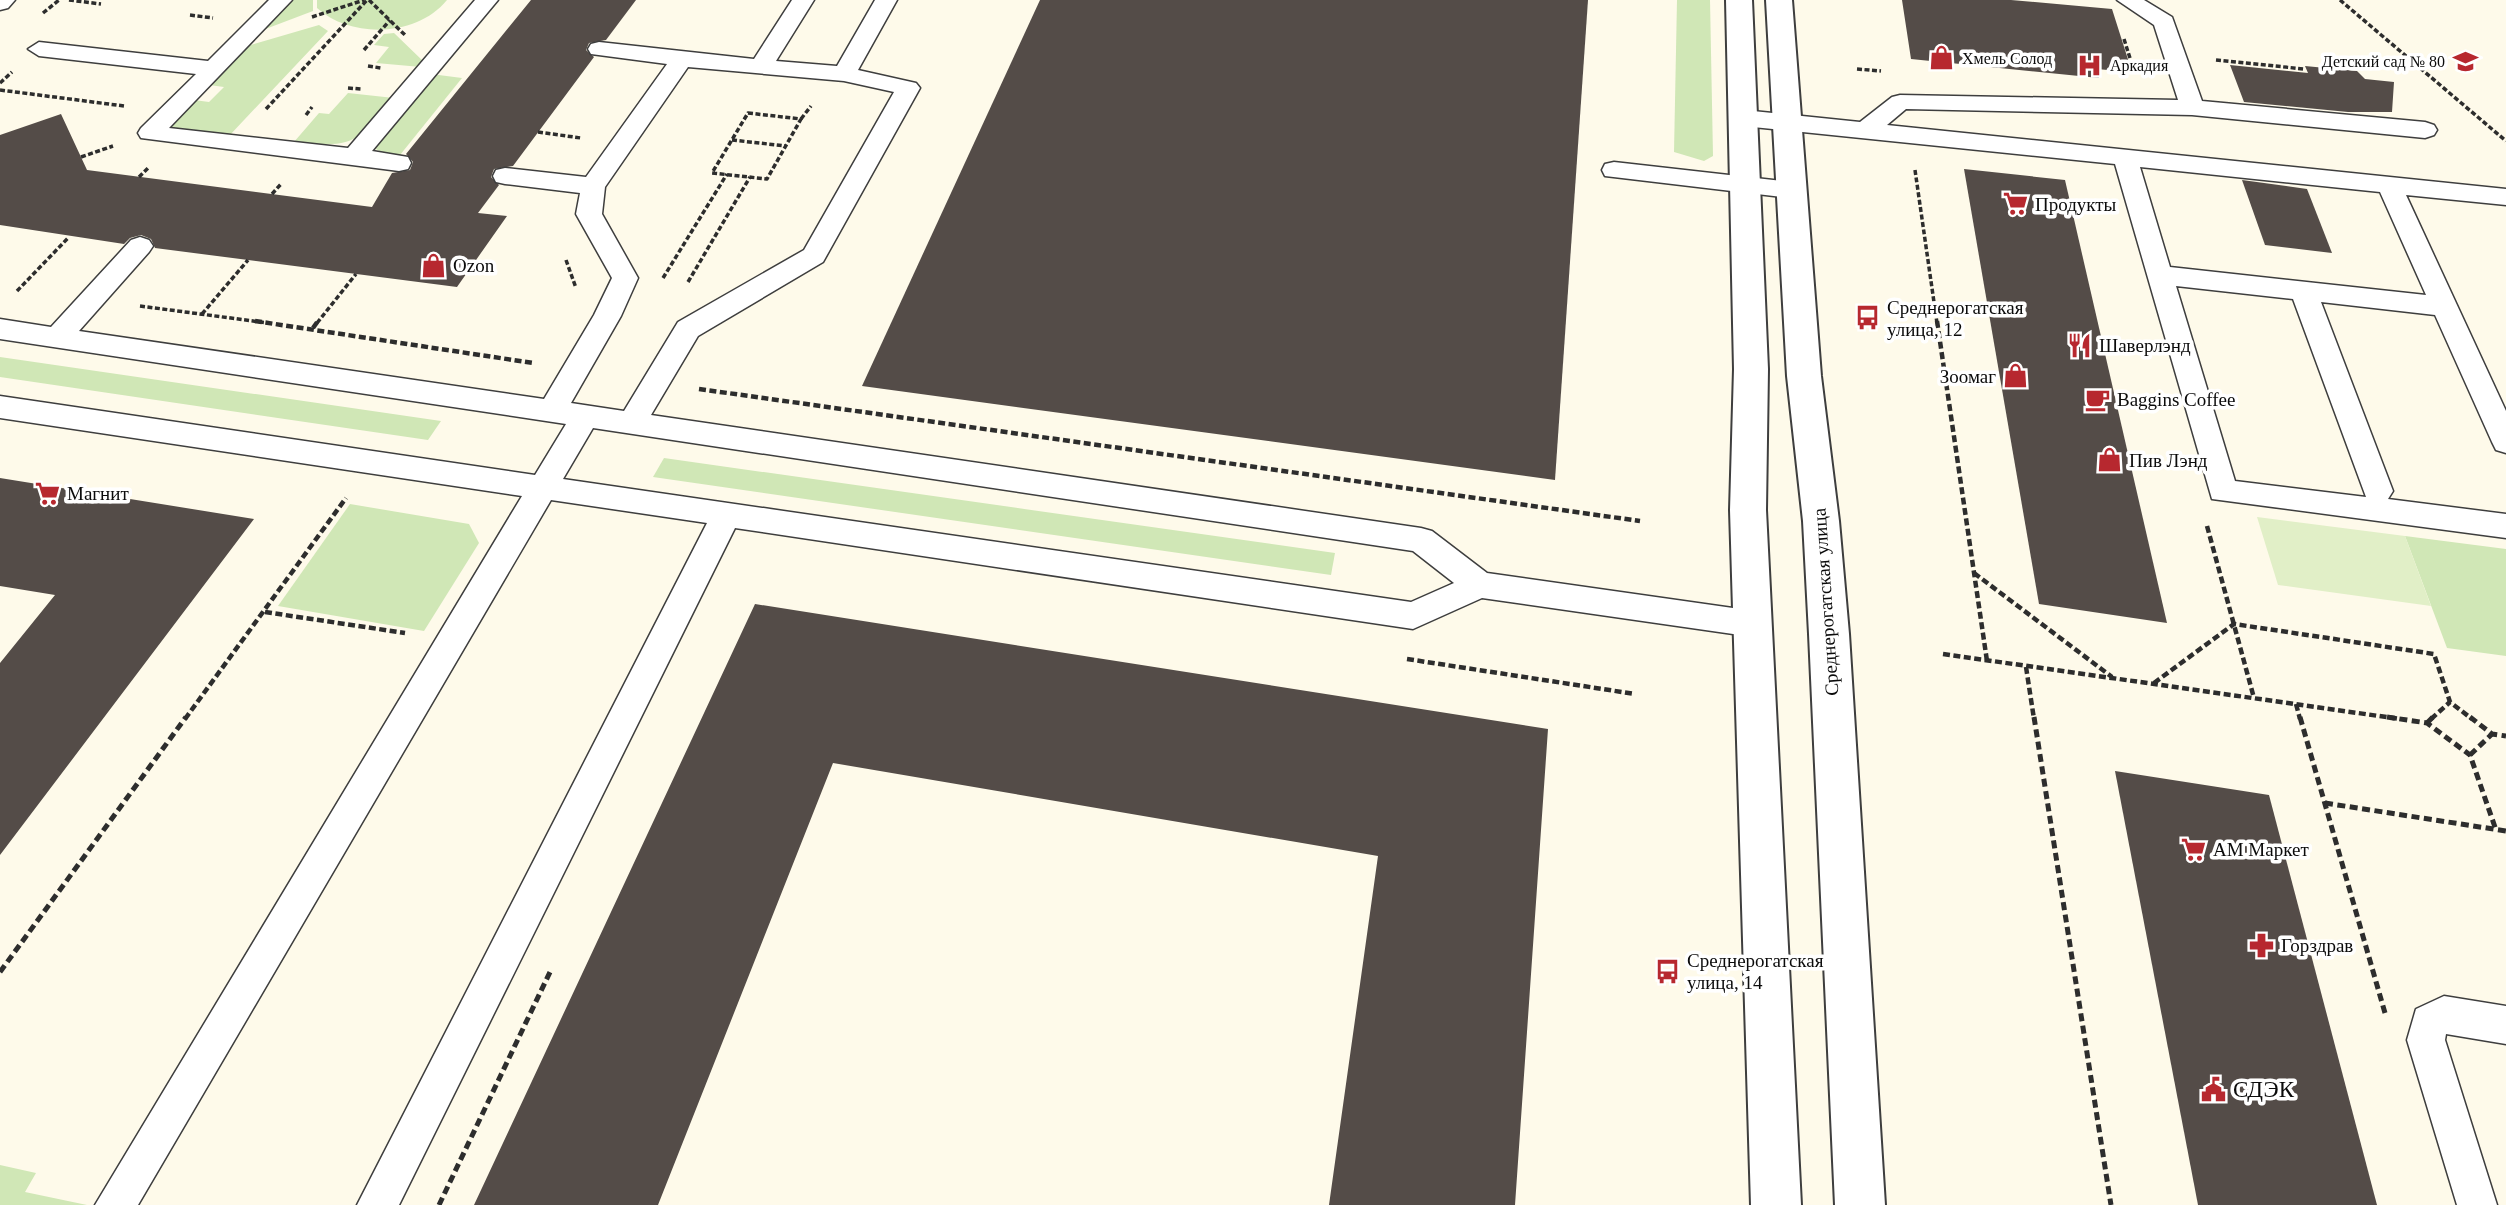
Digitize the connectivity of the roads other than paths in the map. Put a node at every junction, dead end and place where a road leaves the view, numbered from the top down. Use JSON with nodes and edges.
{"nodes":[{"id":1,"x":281,"y":0,"type":"edge"},
{"id":2,"x":487,"y":0,"type":"edge"},
{"id":3,"x":803,"y":0,"type":"edge"},
{"id":4,"x":886,"y":0,"type":"edge"},
{"id":5,"x":1739,"y":0,"type":"edge"},
{"id":6,"x":1779,"y":0,"type":"edge"},
{"id":7,"x":2128,"y":0,"type":"edge"},
{"id":8,"x":38,"y":49,"type":"dead end"},
{"id":9,"x":599,"y":49,"type":"dead end"},
{"id":10,"x":682,"y":60,"type":"junction"},
{"id":11,"x":762,"y":65,"type":"junction"},
{"id":12,"x":214,"y":69,"type":"junction"},
{"id":13,"x":844,"y":74,"type":"junction"},
{"id":14,"x":2240,"y":92,"type":"dead end"},
{"id":15,"x":2188,"y":97,"type":"junction"},
{"id":16,"x":1743,"y":118,"type":"junction"},
{"id":17,"x":1787,"y":122,"type":"junction"},
{"id":18,"x":1866,"y":130,"type":"junction"},
{"id":19,"x":2425,"y":130,"type":"dead end"},
{"id":20,"x":354,"y":157,"type":"junction"},
{"id":21,"x":2125,"y":157,"type":"junction"},
{"id":22,"x":398,"y":163,"type":"dead end"},
{"id":23,"x":1614,"y":170,"type":"dead end"},
{"id":24,"x":505,"y":176,"type":"dead end"},
{"id":25,"x":1746,"y":185,"type":"junction"},
{"id":26,"x":2389,"y":185,"type":"junction"},
{"id":27,"x":593,"y":186,"type":"junction"},
{"id":28,"x":1791,"y":190,"type":"junction"},
{"id":29,"x":2506,"y":197,"type":"edge"},
{"id":30,"x":140,"y":246,"type":"dead end"},
{"id":31,"x":2160,"y":275,"type":"junction"},
{"id":32,"x":2303,"y":291,"type":"junction"},
{"id":33,"x":2445,"y":307,"type":"junction"},
{"id":34,"x":0,"y":329,"type":"edge"},
{"id":35,"x":58,"y":337,"type":"junction"},
{"id":36,"x":0,"y":407,"type":"edge"},
{"id":37,"x":551,"y":412,"type":"junction"},
{"id":38,"x":584,"y":418,"type":"junction"},
{"id":39,"x":631,"y":424,"type":"junction"},
{"id":40,"x":2506,"y":442,"type":"edge"},
{"id":41,"x":544,"y":486,"type":"junction"},
{"id":42,"x":2378,"y":491,"type":"dead end"},
{"id":43,"x":727,"y":513,"type":"junction"},
{"id":44,"x":2506,"y":526,"type":"edge"},
{"id":45,"x":1480,"y":585,"type":"junction"},
{"id":46,"x":1754,"y":624,"type":"junction"},
{"id":47,"x":2506,"y":1025,"type":"edge"},
{"id":48,"x":115,"y":1205,"type":"edge"},
{"id":49,"x":377,"y":1205,"type":"edge"},
{"id":50,"x":1776,"y":1205,"type":"edge"},
{"id":51,"x":1860,"y":1205,"type":"edge"},
{"id":52,"x":2477,"y":1205,"type":"edge"}],
"edges":[{"from":1,"to":12,"type":"lane"},
{"from":2,"to":20,"type":"lane"},
{"from":3,"to":11,"type":"lane"},
{"from":4,"to":13,"type":"lane"},
{"from":5,"to":16,"type":"street"},
{"from":6,"to":17,"type":"street","name":"Среднерогатская улица"},
{"from":7,"to":15,"type":"lane"},
{"from":8,"to":12,"type":"lane"},
{"from":9,"to":10,"type":"lane"},
{"from":10,"to":11,"type":"lane"},
{"from":10,"to":27,"type":"lane"},
{"from":11,"to":13,"type":"lane"},
{"from":12,"to":20,"type":"lane"},
{"from":13,"to":39,"type":"lane"},
{"from":14,"to":15,"type":"lane"},
{"from":15,"to":18,"type":"lane"},
{"from":15,"to":19,"type":"lane"},
{"from":16,"to":17,"type":"lane"},
{"from":16,"to":25,"type":"street"},
{"from":17,"to":18,"type":"lane"},
{"from":17,"to":28,"type":"street","name":"Среднерогатская улица"},
{"from":18,"to":21,"type":"lane"},
{"from":20,"to":22,"type":"lane"},
{"from":21,"to":26,"type":"lane"},
{"from":21,"to":31,"type":"lane"},
{"from":23,"to":25,"type":"lane"},
{"from":24,"to":27,"type":"lane"},
{"from":25,"to":28,"type":"lane"},
{"from":25,"to":46,"type":"street"},
{"from":26,"to":29,"type":"lane"},
{"from":26,"to":33,"type":"lane"},
{"from":27,"to":37,"type":"lane"},
{"from":28,"to":51,"type":"street","name":"Среднерогатская улица"},
{"from":30,"to":35,"type":"lane"},
{"from":31,"to":32,"type":"lane"},
{"from":31,"to":44,"type":"lane"},
{"from":32,"to":33,"type":"lane"},
{"from":32,"to":42,"type":"lane"},
{"from":33,"to":40,"type":"lane"},
{"from":34,"to":35,"type":"lane"},
{"from":35,"to":37,"type":"lane"},
{"from":36,"to":41,"type":"lane"},
{"from":37,"to":38,"type":"lane"},
{"from":38,"to":39,"type":"lane"},
{"from":38,"to":41,"type":"lane"},
{"from":39,"to":45,"type":"lane"},
{"from":41,"to":43,"type":"lane"},
{"from":41,"to":48,"type":"lane"},
{"from":43,"to":45,"type":"lane"},
{"from":43,"to":49,"type":"lane"},
{"from":45,"to":46,"type":"lane"},
{"from":46,"to":50,"type":"street"},
{"from":47,"to":52,"type":"lane"}]}
